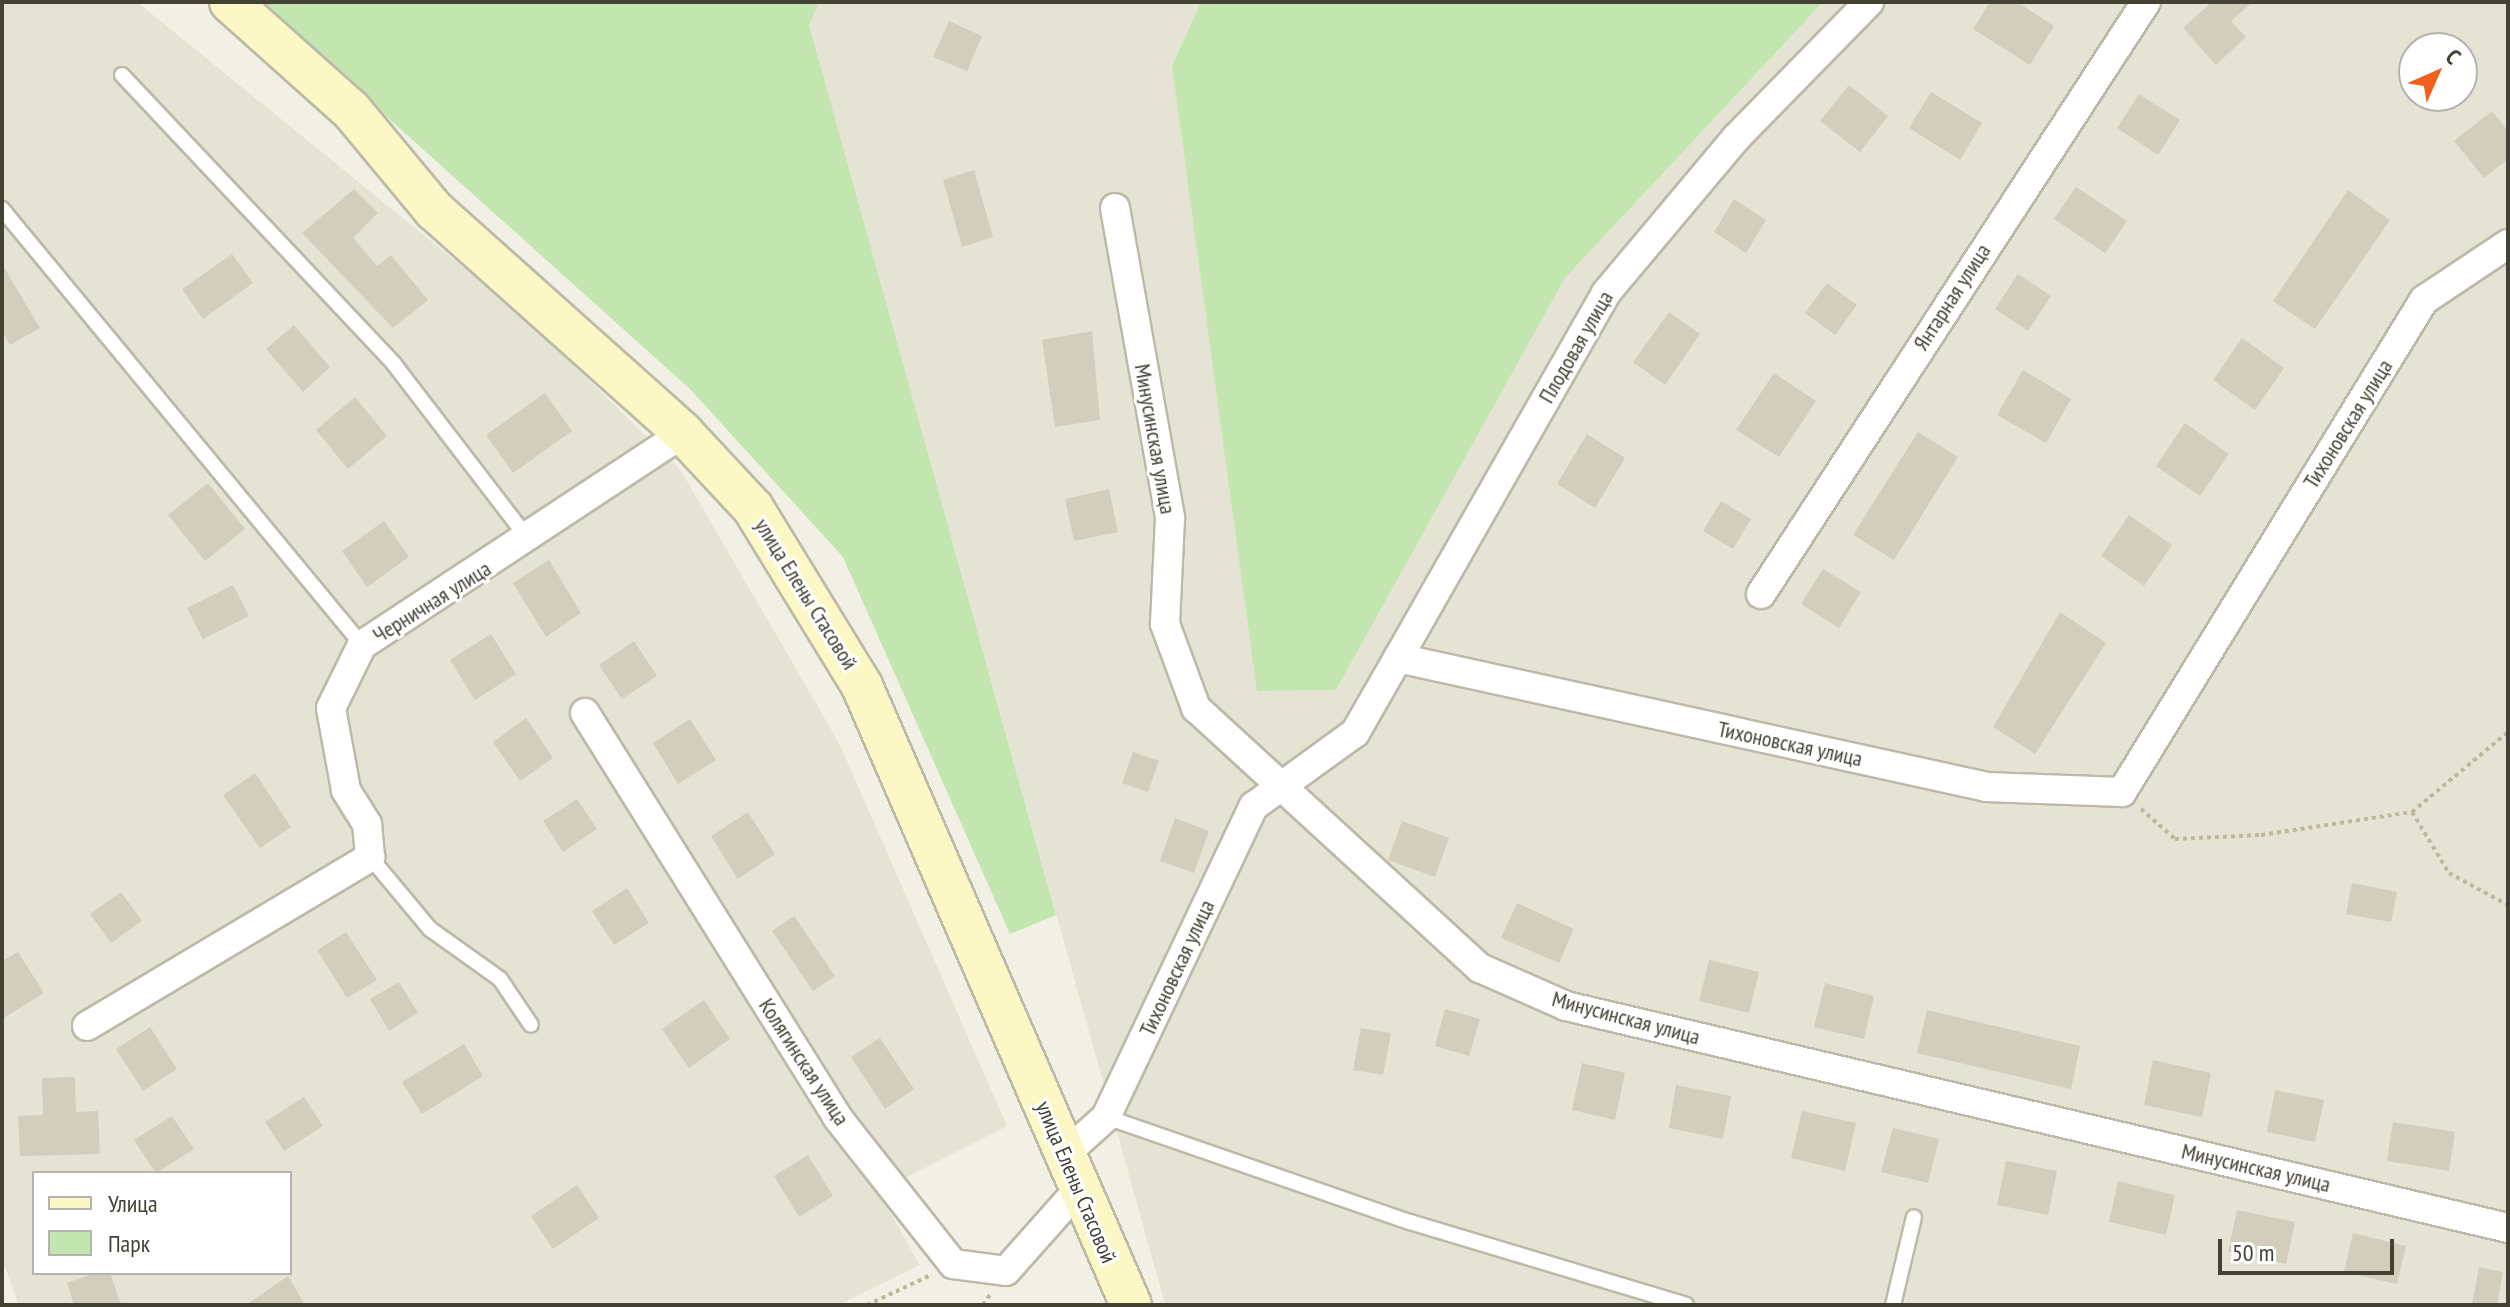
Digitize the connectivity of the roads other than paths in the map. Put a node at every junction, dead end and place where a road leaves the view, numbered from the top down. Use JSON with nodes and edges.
{"nodes":[{"id":1,"x":230,"y":2,"type":"edge"},
{"id":2,"x":1869,"y":2,"type":"edge"},
{"id":3,"x":2146,"y":2,"type":"edge"},
{"id":4,"x":122,"y":75,"type":"dead end"},
{"id":5,"x":1115,"y":208,"type":"dead end"},
{"id":6,"x":2,"y":209,"type":"edge"},
{"id":7,"x":2508,"y":244,"type":"edge"},
{"id":8,"x":683,"y":433,"type":"junction"},
{"id":9,"x":530,"y":541,"type":"junction"},
{"id":10,"x":1761,"y":594,"type":"dead end"},
{"id":11,"x":362,"y":645,"type":"junction"},
{"id":12,"x":1398,"y":658,"type":"junction"},
{"id":13,"x":585,"y":713,"type":"dead end"},
{"id":14,"x":1282,"y":786,"type":"junction"},
{"id":15,"x":370,"y":857,"type":"junction"},
{"id":16,"x":531,"y":1025,"type":"dead end"},
{"id":17,"x":87,"y":1026,"type":"dead end"},
{"id":18,"x":1106,"y":1117,"type":"junction"},
{"id":19,"x":1070,"y":1173,"type":"junction"},
{"id":20,"x":1914,"y":1217,"type":"dead end"},
{"id":21,"x":2508,"y":1228,"type":"edge"},
{"id":22,"x":1131,"y":1305,"type":"edge"},
{"id":23,"x":1686,"y":1305,"type":"edge"},
{"id":24,"x":1893,"y":1305,"type":"edge"}],
"edges":[{"from":1,"to":8,"type":"main road","name":"улица Елены Стасовой"},
{"from":2,"to":12,"type":"street","name":"Плодовая улица"},
{"from":3,"to":10,"type":"street","name":"Янтарная улица"},
{"from":4,"to":9,"type":"lane"},
{"from":5,"to":14,"type":"street","name":"Минусинская улица"},
{"from":6,"to":11,"type":"lane"},
{"from":7,"to":12,"type":"street","name":"Тихоновская улица"},
{"from":8,"to":9,"type":"street","name":"Черничная улица"},
{"from":8,"to":19,"type":"main road","name":"улица Елены Стасовой"},
{"from":9,"to":11,"type":"street","name":"Черничная улица"},
{"from":11,"to":15,"type":"street","name":"Черничная улица"},
{"from":12,"to":14,"type":"street","name":"Тихоновская улица"},
{"from":13,"to":19,"type":"street","name":"Колягинская улица"},
{"from":14,"to":18,"type":"street","name":"Тихоновская улица"},
{"from":14,"to":21,"type":"street","name":"Минусинская улица"},
{"from":15,"to":16,"type":"lane"},
{"from":15,"to":17,"type":"street"},
{"from":18,"to":19,"type":"street","name":"Тихоновская улица"},
{"from":18,"to":23,"type":"lane"},
{"from":19,"to":22,"type":"main road","name":"улица Елены Стасовой"},
{"from":20,"to":24,"type":"lane"}]}
